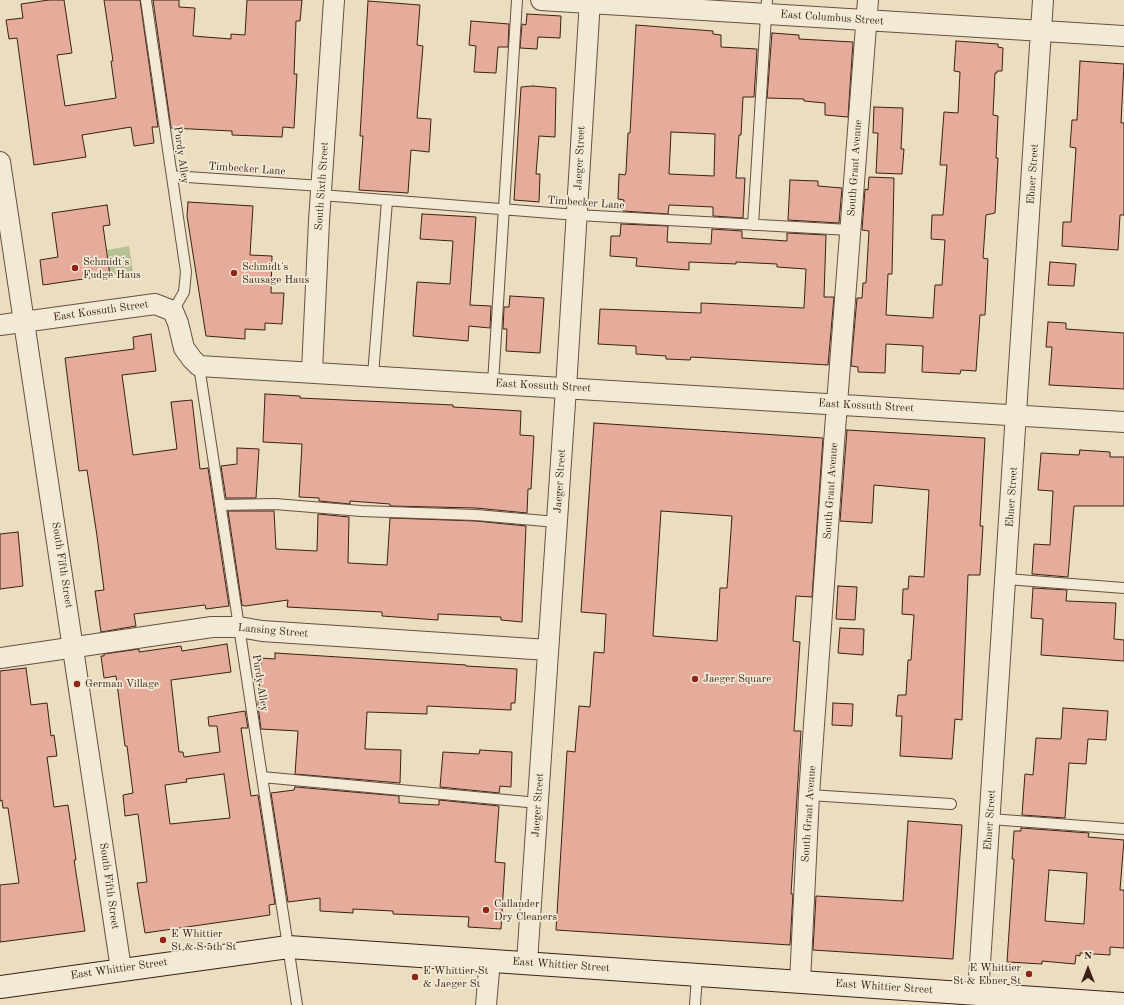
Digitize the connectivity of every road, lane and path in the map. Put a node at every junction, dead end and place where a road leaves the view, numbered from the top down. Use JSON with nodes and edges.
{"nodes":[{"id":1,"x":146,"y":0,"type":"edge"},
{"id":2,"x":334,"y":0,"type":"edge"},
{"id":3,"x":517,"y":0,"type":"edge"},
{"id":4,"x":541,"y":0,"type":"edge"},
{"id":5,"x":868,"y":0,"type":"edge"},
{"id":6,"x":1043,"y":0,"type":"edge"},
{"id":7,"x":590,"y":2,"type":"edge"},
{"id":8,"x":766,"y":7,"type":"edge"},
{"id":9,"x":867,"y":20,"type":"junction"},
{"id":10,"x":1042,"y":30,"type":"junction"},
{"id":11,"x":1124,"y":36,"type":"edge"},
{"id":12,"x":0,"y":162,"type":"edge"},
{"id":13,"x":172,"y":176,"type":"junction"},
{"id":14,"x":321,"y":191,"type":"junction"},
{"id":15,"x":387,"y":201,"type":"junction"},
{"id":16,"x":505,"y":209,"type":"junction"},
{"id":17,"x":577,"y":215,"type":"junction"},
{"id":18,"x":752,"y":225,"type":"junction"},
{"id":19,"x":850,"y":230,"type":"junction"},
{"id":20,"x":174,"y":311,"type":"junction"},
{"id":21,"x":24,"y":322,"type":"junction"},
{"id":22,"x":0,"y":325,"type":"edge"},
{"id":23,"x":199,"y":366,"type":"junction"},
{"id":24,"x":312,"y":371,"type":"junction"},
{"id":25,"x":373,"y":375,"type":"junction"},
{"id":26,"x":493,"y":383,"type":"junction"},
{"id":27,"x":566,"y":388,"type":"junction"},
{"id":28,"x":837,"y":404,"type":"junction"},
{"id":29,"x":1017,"y":415,"type":"junction"},
{"id":30,"x":1124,"y":422,"type":"edge"},
{"id":31,"x":221,"y":504,"type":"junction"},
{"id":32,"x":557,"y":522,"type":"junction"},
{"id":33,"x":1006,"y":579,"type":"junction"},
{"id":34,"x":1124,"y":588,"type":"edge"},
{"id":35,"x":239,"y":627,"type":"junction"},
{"id":36,"x":74,"y":647,"type":"junction"},
{"id":37,"x":548,"y":650,"type":"junction"},
{"id":38,"x":0,"y":658,"type":"edge"},
{"id":39,"x":262,"y":777,"type":"junction"},
{"id":40,"x":809,"y":795,"type":"junction"},
{"id":41,"x":538,"y":803,"type":"junction"},
{"id":42,"x":951,"y":804,"type":"dead end"},
{"id":43,"x":990,"y":819,"type":"junction"},
{"id":44,"x":1124,"y":829,"type":"edge"},
{"id":45,"x":288,"y":947,"type":"junction"},
{"id":46,"x":490,"y":960,"type":"junction"},
{"id":47,"x":527,"y":962,"type":"junction"},
{"id":48,"x":121,"y":969,"type":"junction"},
{"id":49,"x":697,"y":975,"type":"junction"},
{"id":50,"x":800,"y":982,"type":"junction"},
{"id":51,"x":0,"y":987,"type":"edge"},
{"id":52,"x":971,"y":997,"type":"edge"},
{"id":53,"x":1124,"y":1004,"type":"edge"},
{"id":54,"x":297,"y":1005,"type":"edge"},
{"id":55,"x":486,"y":1005,"type":"edge"},
{"id":56,"x":695,"y":1005,"type":"edge"}],
"edges":[{"from":1,"to":13,"type":"lane","name":"Purdy Alley"},
{"from":2,"to":14,"type":"street","name":"South Sixth Street"},
{"from":3,"to":16,"type":"lane"},
{"from":4,"to":7,"type":"street","name":"East Columbus Street"},
{"from":5,"to":9,"type":"street","name":"South Grant Avenue"},
{"from":6,"to":10,"type":"street","name":"Ebner Street"},
{"from":7,"to":8,"type":"street","name":"East Columbus Street"},
{"from":7,"to":17,"type":"street","name":"Jaeger Street"},
{"from":8,"to":9,"type":"street","name":"East Columbus Street"},
{"from":8,"to":18,"type":"lane"},
{"from":9,"to":10,"type":"street","name":"East Columbus Street"},
{"from":9,"to":19,"type":"street","name":"South Grant Avenue"},
{"from":10,"to":11,"type":"street","name":"East Columbus Street"},
{"from":10,"to":29,"type":"street","name":"Ebner Street"},
{"from":12,"to":21,"type":"street","name":"South Fifth Street"},
{"from":13,"to":14,"type":"lane","name":"Timbecker Lane"},
{"from":13,"to":20,"type":"lane","name":"Purdy Alley"},
{"from":14,"to":15,"type":"lane","name":"Timbecker Lane"},
{"from":14,"to":24,"type":"street","name":"South Sixth Street"},
{"from":15,"to":16,"type":"lane","name":"Timbecker Lane"},
{"from":15,"to":25,"type":"lane"},
{"from":16,"to":17,"type":"lane","name":"Timbecker Lane"},
{"from":16,"to":26,"type":"lane"},
{"from":17,"to":18,"type":"lane","name":"Timbecker Lane"},
{"from":17,"to":27,"type":"street","name":"Jaeger Street"},
{"from":18,"to":19,"type":"lane","name":"Timbecker Lane"},
{"from":19,"to":28,"type":"street","name":"South Grant Avenue"},
{"from":20,"to":21,"type":"street","name":"East Kossuth Street"},
{"from":20,"to":23,"type":"street"},
{"from":21,"to":22,"type":"street","name":"East Kossuth Street"},
{"from":21,"to":36,"type":"street","name":"South Fifth Street"},
{"from":23,"to":24,"type":"street","name":"East Kossuth Street"},
{"from":23,"to":31,"type":"lane","name":"Purdy Alley"},
{"from":24,"to":25,"type":"street","name":"East Kossuth Street"},
{"from":25,"to":26,"type":"street","name":"East Kossuth Street"},
{"from":26,"to":27,"type":"street","name":"East Kossuth Street"},
{"from":27,"to":28,"type":"street","name":"East Kossuth Street"},
{"from":27,"to":32,"type":"street","name":"Jaeger Street"},
{"from":28,"to":29,"type":"street","name":"East Kossuth Street"},
{"from":28,"to":40,"type":"street","name":"South Grant Avenue"},
{"from":29,"to":30,"type":"street","name":"East Kossuth Street"},
{"from":29,"to":33,"type":"street","name":"Ebner Street"},
{"from":31,"to":32,"type":"lane"},
{"from":31,"to":35,"type":"lane","name":"Purdy Alley"},
{"from":32,"to":37,"type":"street","name":"Jaeger Street"},
{"from":33,"to":34,"type":"lane"},
{"from":33,"to":43,"type":"street","name":"Ebner Street"},
{"from":35,"to":36,"type":"street","name":"Lansing Street"},
{"from":35,"to":37,"type":"street","name":"Lansing Street"},
{"from":35,"to":39,"type":"lane","name":"Purdy Alley"},
{"from":36,"to":38,"type":"street","name":"Lansing Street"},
{"from":36,"to":48,"type":"street","name":"South Fifth Street"},
{"from":37,"to":41,"type":"street","name":"Jaeger Street"},
{"from":39,"to":41,"type":"lane"},
{"from":39,"to":45,"type":"lane","name":"Purdy Alley"},
{"from":40,"to":42,"type":"lane"},
{"from":40,"to":50,"type":"street","name":"South Grant Avenue"},
{"from":41,"to":47,"type":"street","name":"Jaeger Street"},
{"from":43,"to":44,"type":"lane"},
{"from":43,"to":52,"type":"street","name":"Ebner Street"},
{"from":45,"to":46,"type":"street","name":"East Whittier Street"},
{"from":45,"to":48,"type":"street","name":"East Whittier Street"},
{"from":45,"to":54,"type":"lane","name":"Purdy Alley"},
{"from":46,"to":47,"type":"street","name":"East Whittier Street"},
{"from":46,"to":55,"type":"street"},
{"from":47,"to":49,"type":"street","name":"East Whittier Street"},
{"from":48,"to":51,"type":"street","name":"East Whittier Street"},
{"from":49,"to":50,"type":"street","name":"East Whittier Street"},
{"from":49,"to":56,"type":"lane"},
{"from":50,"to":52,"type":"street","name":"East Whittier Street"},
{"from":52,"to":53,"type":"street","name":"East Whittier Street"}]}
